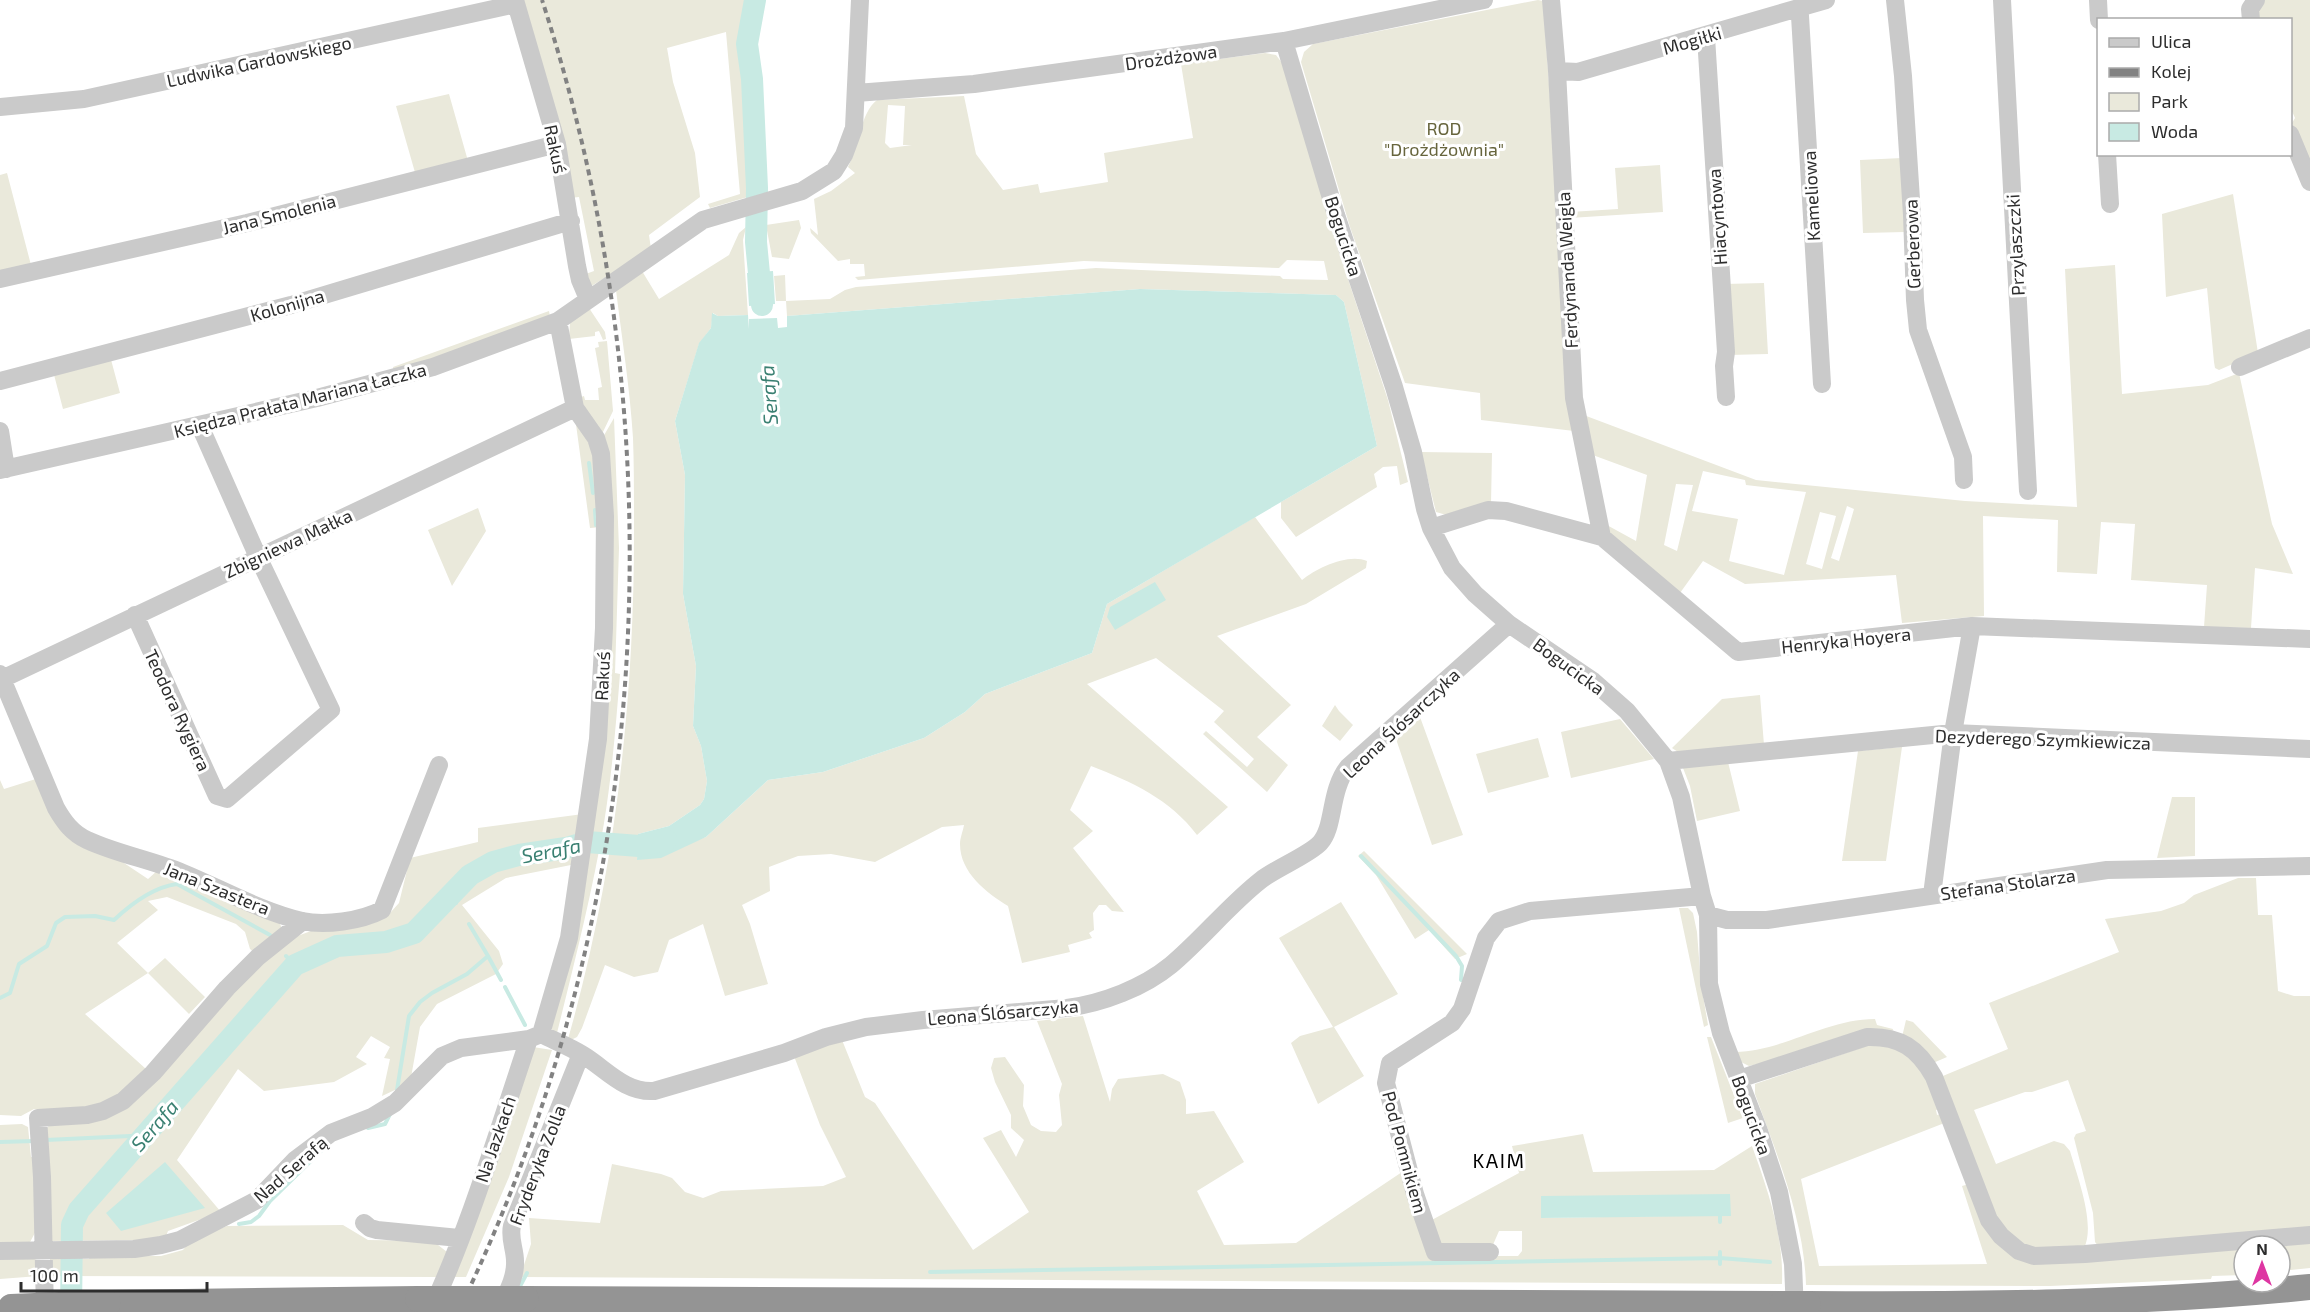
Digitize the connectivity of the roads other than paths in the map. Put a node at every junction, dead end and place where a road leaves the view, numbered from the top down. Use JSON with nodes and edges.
{"nodes":[{"id":1,"x":860,"y":0,"type":"edge"},
{"id":2,"x":1484,"y":0,"type":"edge"},
{"id":3,"x":1551,"y":0,"type":"edge"},
{"id":4,"x":1826,"y":0,"type":"edge"},
{"id":5,"x":1895,"y":0,"type":"edge"},
{"id":6,"x":2002,"y":0,"type":"edge"},
{"id":7,"x":2098,"y":0,"type":"edge"},
{"id":8,"x":2256,"y":0,"type":"edge"},
{"id":9,"x":515,"y":2,"type":"edge"},
{"id":10,"x":1798,"y":9,"type":"junction"},
{"id":11,"x":2099,"y":18,"type":"edge"},
{"id":12,"x":2251,"y":18,"type":"edge"},
{"id":13,"x":1706,"y":37,"type":"junction"},
{"id":14,"x":1284,"y":41,"type":"junction"},
{"id":15,"x":1557,"y":71,"type":"junction"},
{"id":16,"x":856,"y":93,"type":"junction"},
{"id":17,"x":0,"y":107,"type":"edge"},
{"id":18,"x":2292,"y":139,"type":"edge"},
{"id":19,"x":557,"y":144,"type":"junction"},
{"id":20,"x":2107,"y":156,"type":"edge"},
{"id":21,"x":2310,"y":182,"type":"edge"},
{"id":22,"x":2110,"y":204,"type":"dead end"},
{"id":23,"x":571,"y":220,"type":"junction"},
{"id":24,"x":0,"y":279,"type":"edge"},
{"id":25,"x":588,"y":300,"type":"junction"},
{"id":26,"x":558,"y":321,"type":"junction"},
{"id":27,"x":2310,"y":338,"type":"edge"},
{"id":28,"x":2240,"y":367,"type":"dead end"},
{"id":29,"x":0,"y":381,"type":"edge"},
{"id":30,"x":1822,"y":384,"type":"dead end"},
{"id":31,"x":1726,"y":397,"type":"dead end"},
{"id":32,"x":575,"y":408,"type":"junction"},
{"id":33,"x":200,"y":426,"type":"junction"},
{"id":34,"x":0,"y":430,"type":"edge"},
{"id":35,"x":3,"y":470,"type":"edge"},
{"id":36,"x":1964,"y":480,"type":"dead end"},
{"id":37,"x":2028,"y":491,"type":"dead end"},
{"id":38,"x":1431,"y":528,"type":"junction"},
{"id":39,"x":1602,"y":537,"type":"junction"},
{"id":40,"x":258,"y":557,"type":"junction"},
{"id":41,"x":135,"y":615,"type":"junction"},
{"id":42,"x":1509,"y":624,"type":"junction"},
{"id":43,"x":1972,"y":626,"type":"junction"},
{"id":44,"x":2310,"y":639,"type":"edge"},
{"id":45,"x":1,"y":676,"type":"edge"},
{"id":46,"x":1953,"y":734,"type":"junction"},
{"id":47,"x":2310,"y":749,"type":"edge"},
{"id":48,"x":1668,"y":761,"type":"junction"},
{"id":49,"x":439,"y":765,"type":"dead end"},
{"id":50,"x":2310,"y":866,"type":"edge"},
{"id":51,"x":1932,"y":895,"type":"junction"},
{"id":52,"x":1702,"y":896,"type":"junction"},
{"id":53,"x":1708,"y":915,"type":"junction"},
{"id":54,"x":303,"y":921,"type":"junction"},
{"id":55,"x":535,"y":1036,"type":"junction"},
{"id":56,"x":581,"y":1054,"type":"junction"},
{"id":57,"x":1739,"y":1079,"type":"junction"},
{"id":58,"x":364,"y":1223,"type":"dead end"},
{"id":59,"x":2310,"y":1235,"type":"edge"},
{"id":60,"x":459,"y":1238,"type":"junction"},
{"id":61,"x":49,"y":1250,"type":"junction"},
{"id":62,"x":0,"y":1251,"type":"edge"},
{"id":63,"x":1490,"y":1252,"type":"dead end"},
{"id":64,"x":2310,"y":1287,"type":"edge"},
{"id":65,"x":424,"y":1305,"type":"edge"},
{"id":66,"x":5,"y":1307,"type":"edge"},
{"id":67,"x":1795,"y":1307,"type":"edge"},
{"id":68,"x":45,"y":1312,"type":"edge"},
{"id":69,"x":498,"y":1312,"type":"edge"}],
"edges":[{"from":1,"to":16,"type":"street","name":"Księdza Prałata Mariana Łaczka"},
{"from":2,"to":14,"type":"street","name":"Drożdżowa"},
{"from":3,"to":15,"type":"street","name":"Ferdynanda Weigla"},
{"from":4,"to":10,"type":"street","name":"Mogiłki"},
{"from":5,"to":36,"type":"street","name":"Gerberowa"},
{"from":6,"to":37,"type":"street","name":"Przylaszczki"},
{"from":7,"to":11,"type":"street"},
{"from":8,"to":12,"type":"street"},
{"from":9,"to":17,"type":"street","name":"Ludwika Gardowskiego"},
{"from":9,"to":19,"type":"street","name":"Rakuś"},
{"from":10,"to":13,"type":"street","name":"Mogiłki"},
{"from":10,"to":30,"type":"street","name":"Kameliowa"},
{"from":13,"to":15,"type":"street","name":"Mogiłki"},
{"from":13,"to":31,"type":"street","name":"Hiacyntowa"},
{"from":14,"to":16,"type":"street","name":"Drożdżowa"},
{"from":14,"to":38,"type":"street","name":"Bogucicka"},
{"from":15,"to":39,"type":"street","name":"Ferdynanda Weigla"},
{"from":16,"to":25,"type":"street","name":"Księdza Prałata Mariana Łaczka"},
{"from":18,"to":21,"type":"street"},
{"from":19,"to":23,"type":"street","name":"Rakuś"},
{"from":19,"to":24,"type":"street","name":"Jana Smolenia"},
{"from":20,"to":22,"type":"street"},
{"from":23,"to":25,"type":"street","name":"Rakuś"},
{"from":23,"to":29,"type":"street","name":"Kolonijna"},
{"from":25,"to":26,"type":"street","name":"Księdza Prałata Mariana Łaczka"},
{"from":26,"to":32,"type":"street","name":"Rakuś"},
{"from":26,"to":33,"type":"street","name":"Księdza Prałata Mariana Łaczka"},
{"from":27,"to":28,"type":"street"},
{"from":32,"to":40,"type":"street","name":"Zbigniewa Małka"},
{"from":32,"to":55,"type":"street","name":"Rakuś"},
{"from":33,"to":35,"type":"street","name":"Księdza Prałata Mariana Łaczka"},
{"from":33,"to":40,"type":"street"},
{"from":34,"to":35,"type":"street"},
{"from":38,"to":39,"type":"street","name":"Henryka Hoyera"},
{"from":38,"to":42,"type":"street","name":"Bogucicka"},
{"from":39,"to":43,"type":"street","name":"Henryka Hoyera"},
{"from":40,"to":41,"type":"street","name":"Zbigniewa Małka"},
{"from":40,"to":41,"type":"street","name":"Teodora Rygiera"},
{"from":41,"to":45,"type":"street","name":"Zbigniewa Małka"},
{"from":42,"to":48,"type":"street","name":"Bogucicka"},
{"from":42,"to":56,"type":"street","name":"Leona Ślósarczyka"},
{"from":43,"to":44,"type":"street","name":"Henryka Hoyera"},
{"from":43,"to":46,"type":"street"},
{"from":45,"to":54,"type":"street","name":"Jana Szastera"},
{"from":46,"to":47,"type":"street","name":"Dezyderego Szymkiewicza"},
{"from":46,"to":48,"type":"street","name":"Dezyderego Szymkiewicza"},
{"from":46,"to":51,"type":"street"},
{"from":48,"to":52,"type":"street","name":"Bogucicka"},
{"from":49,"to":54,"type":"street","name":"Jana Szastera"},
{"from":50,"to":51,"type":"street","name":"Stefana Stolarza"},
{"from":51,"to":53,"type":"street","name":"Stefana Stolarza"},
{"from":52,"to":53,"type":"street","name":"Bogucicka"},
{"from":52,"to":63,"type":"street","name":"Pod Pomnikiem"},
{"from":53,"to":57,"type":"street","name":"Bogucicka"},
{"from":54,"to":61,"type":"street"},
{"from":55,"to":56,"type":"street","name":"Leona Ślósarczyka"},
{"from":55,"to":60,"type":"street","name":"Na Jazkach"},
{"from":55,"to":61,"type":"street","name":"Nad Serafą"},
{"from":56,"to":69,"type":"street","name":"Fryderyka Zolla"},
{"from":57,"to":59,"type":"street"},
{"from":57,"to":67,"type":"street","name":"Bogucicka"},
{"from":58,"to":60,"type":"street"},
{"from":60,"to":65,"type":"street","name":"Na Jazkach"},
{"from":61,"to":62,"type":"street","name":"Nad Serafą"},
{"from":61,"to":68,"type":"street"},
{"from":64,"to":67,"type":"highway"},
{"from":65,"to":66,"type":"highway","bridge":true},
{"from":65,"to":67,"type":"highway","bridge":true}]}
